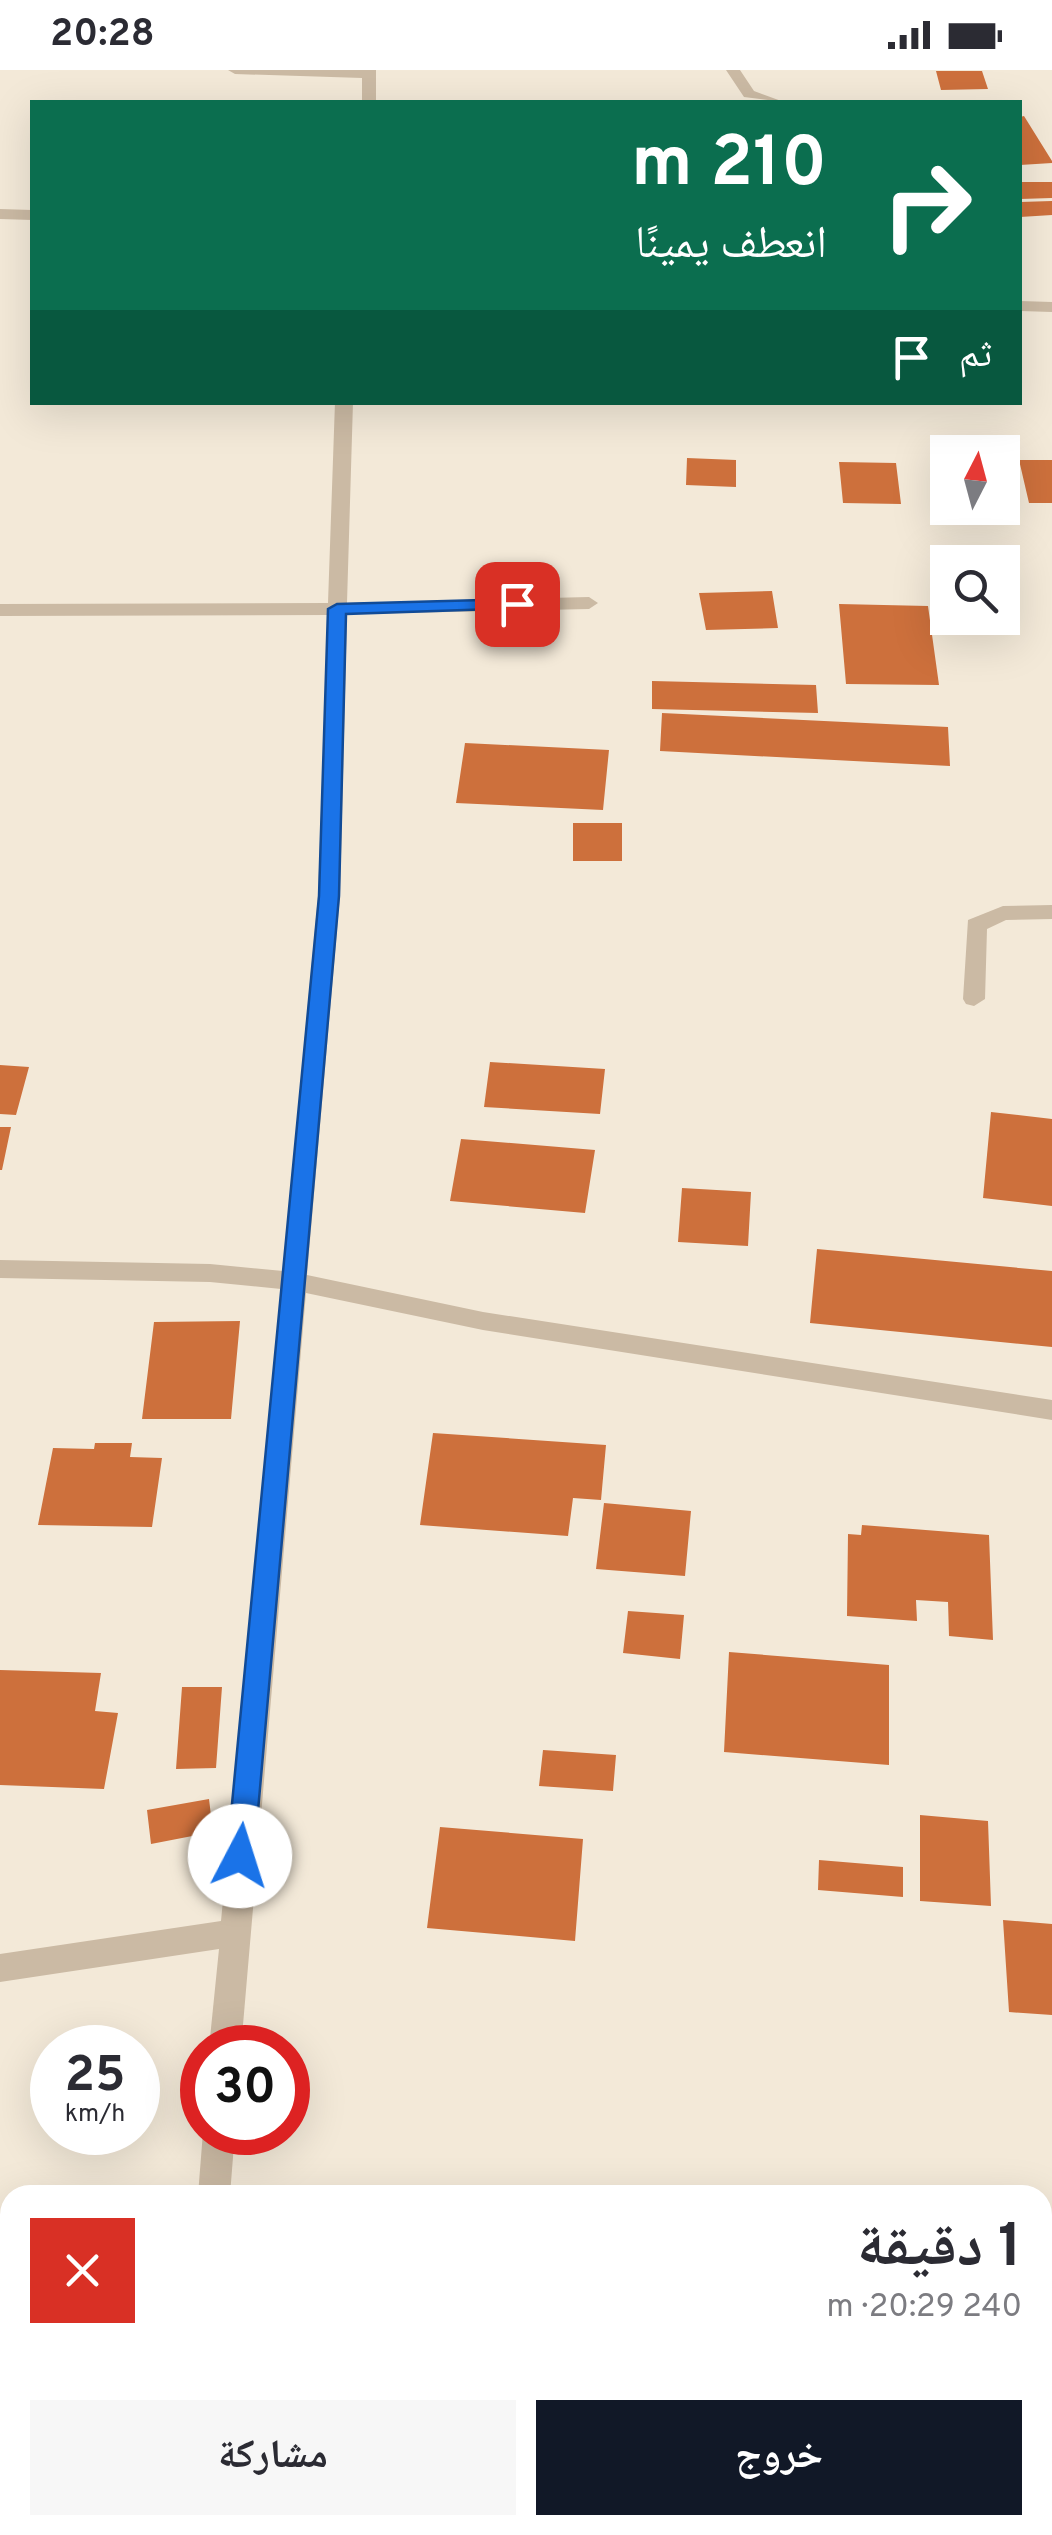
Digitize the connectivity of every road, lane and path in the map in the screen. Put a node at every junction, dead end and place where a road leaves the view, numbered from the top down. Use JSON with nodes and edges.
{"nodes":[{"id":1,"x":235,"y":70,"type":"edge"},
{"id":2,"x":733,"y":70,"type":"edge"},
{"id":3,"x":369,"y":72,"type":"edge"},
{"id":4,"x":369,"y":100,"type":"edge"},
{"id":5,"x":770,"y":100,"type":"edge"},
{"id":6,"x":0,"y":214,"type":"edge"},
{"id":7,"x":30,"y":215,"type":"edge"},
{"id":8,"x":1022,"y":306,"type":"edge"},
{"id":9,"x":1052,"y":307,"type":"edge"},
{"id":10,"x":344,"y":405,"type":"edge"},
{"id":11,"x":589,"y":602,"type":"dead end"},
{"id":12,"x":337,"y":609,"type":"junction"},
{"id":13,"x":0,"y":610,"type":"edge"},
{"id":14,"x":1052,"y":912,"type":"edge"},
{"id":15,"x":974,"y":999,"type":"dead end"},
{"id":16,"x":0,"y":1269,"type":"edge"},
{"id":17,"x":292,"y":1281,"type":"junction"},
{"id":18,"x":1052,"y":1410,"type":"edge"},
{"id":19,"x":233,"y":1932,"type":"junction"},
{"id":20,"x":0,"y":1968,"type":"edge"},
{"id":21,"x":227,"y":2025,"type":"edge"},
{"id":22,"x":217,"y":2155,"type":"edge"},
{"id":23,"x":215,"y":2185,"type":"edge"}],
"edges":[{"from":1,"to":3,"type":"street"},
{"from":2,"to":5,"type":"street"},
{"from":3,"to":4,"type":"street"},
{"from":6,"to":7,"type":"street"},
{"from":8,"to":9,"type":"street"},
{"from":10,"to":12,"type":"street"},
{"from":11,"to":12,"type":"street"},
{"from":12,"to":13,"type":"street"},
{"from":12,"to":17,"type":"street"},
{"from":14,"to":15,"type":"street"},
{"from":16,"to":17,"type":"street"},
{"from":17,"to":18,"type":"street"},
{"from":17,"to":19,"type":"street"},
{"from":19,"to":20,"type":"street"},
{"from":19,"to":21,"type":"street"},
{"from":22,"to":23,"type":"street"}]}
